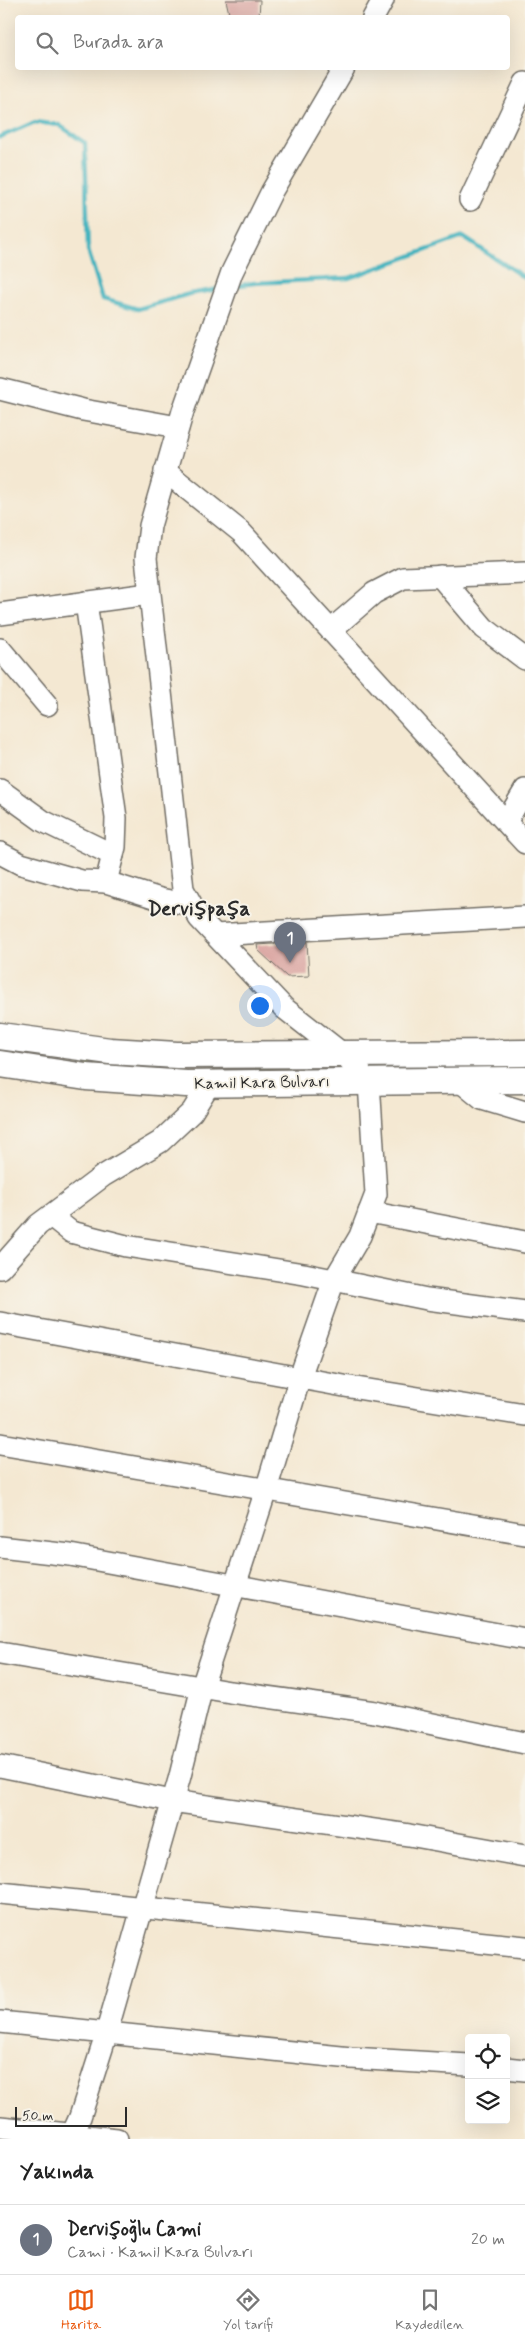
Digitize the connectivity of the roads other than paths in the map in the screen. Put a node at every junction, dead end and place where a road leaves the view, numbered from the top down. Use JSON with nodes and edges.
{"nodes":[{"id":1,"x":383,"y":0,"type":"edge"},
{"id":2,"x":375,"y":15,"type":"edge"},
{"id":3,"x":343,"y":70,"type":"edge"},
{"id":4,"x":525,"y":83,"type":"edge"},
{"id":5,"x":470,"y":200,"type":"dead end"},
{"id":6,"x":0,"y":389,"type":"edge"},
{"id":7,"x":178,"y":427,"type":"junction"},
{"id":8,"x":165,"y":471,"type":"junction"},
{"id":9,"x":525,"y":572,"type":"edge"},
{"id":10,"x":440,"y":576,"type":"junction"},
{"id":11,"x":149,"y":594,"type":"junction"},
{"id":12,"x":86,"y":602,"type":"junction"},
{"id":13,"x":0,"y":614,"type":"edge"},
{"id":14,"x":331,"y":630,"type":"junction"},
{"id":15,"x":0,"y":649,"type":"edge"},
{"id":16,"x":525,"y":659,"type":"edge"},
{"id":17,"x":48,"y":705,"type":"dead end"},
{"id":18,"x":0,"y":790,"type":"edge"},
{"id":19,"x":525,"y":790,"type":"edge"},
{"id":20,"x":506,"y":822,"type":"junction"},
{"id":21,"x":525,"y":843,"type":"edge"},
{"id":22,"x":0,"y":853,"type":"edge"},
{"id":23,"x":112,"y":855,"type":"junction"},
{"id":24,"x":106,"y":882,"type":"junction"},
{"id":25,"x":191,"y":906,"type":"junction"},
{"id":26,"x":525,"y":917,"type":"edge"},
{"id":27,"x":215,"y":935,"type":"junction"},
{"id":28,"x":0,"y":1036,"type":"edge"},
{"id":29,"x":525,"y":1053,"type":"edge"},
{"id":30,"x":344,"y":1055,"type":"junction"},
{"id":31,"x":0,"y":1064,"type":"edge"},
{"id":32,"x":460,"y":1080,"type":"junction"},
{"id":33,"x":525,"y":1080,"type":"edge"},
{"id":34,"x":210,"y":1082,"type":"junction"},
{"id":35,"x":369,"y":1082,"type":"junction"},
{"id":36,"x":525,"y":1112,"type":"edge"},
{"id":37,"x":369,"y":1212,"type":"junction"},
{"id":38,"x":51,"y":1216,"type":"junction"},
{"id":39,"x":525,"y":1242,"type":"edge"},
{"id":40,"x":0,"y":1268,"type":"edge"},
{"id":41,"x":334,"y":1280,"type":"junction"},
{"id":42,"x":525,"y":1312,"type":"edge"},
{"id":43,"x":0,"y":1323,"type":"edge"},
{"id":44,"x":300,"y":1377,"type":"junction"},
{"id":45,"x":525,"y":1415,"type":"edge"},
{"id":46,"x":0,"y":1444,"type":"edge"},
{"id":47,"x":266,"y":1490,"type":"junction"},
{"id":48,"x":525,"y":1534,"type":"edge"},
{"id":49,"x":0,"y":1546,"type":"edge"},
{"id":50,"x":235,"y":1587,"type":"junction"},
{"id":51,"x":525,"y":1639,"type":"edge"},
{"id":52,"x":0,"y":1654,"type":"edge"},
{"id":53,"x":202,"y":1687,"type":"junction"},
{"id":54,"x":525,"y":1743,"type":"edge"},
{"id":55,"x":0,"y":1766,"type":"edge"},
{"id":56,"x":172,"y":1801,"type":"junction"},
{"id":57,"x":525,"y":1856,"type":"edge"},
{"id":58,"x":0,"y":1893,"type":"edge"},
{"id":59,"x":141,"y":1908,"type":"junction"},
{"id":60,"x":525,"y":1947,"type":"edge"},
{"id":61,"x":0,"y":2022,"type":"edge"},
{"id":62,"x":106,"y":2033,"type":"junction"},
{"id":63,"x":465,"y":2065,"type":"edge"},
{"id":64,"x":510,"y":2068,"type":"edge"},
{"id":65,"x":525,"y":2070,"type":"edge"},
{"id":66,"x":0,"y":2127,"type":"edge"},
{"id":67,"x":71,"y":2136,"type":"edge"},
{"id":68,"x":117,"y":2139,"type":"edge"}],
"edges":[{"from":1,"to":2,"type":"street"},
{"from":3,"to":7,"type":"street"},
{"from":4,"to":5,"type":"street"},
{"from":6,"to":7,"type":"street"},
{"from":7,"to":8,"type":"street"},
{"from":8,"to":11,"type":"street"},
{"from":8,"to":14,"type":"street"},
{"from":9,"to":10,"type":"street"},
{"from":10,"to":14,"type":"street"},
{"from":10,"to":16,"type":"street"},
{"from":11,"to":12,"type":"street"},
{"from":11,"to":25,"type":"street"},
{"from":12,"to":13,"type":"street"},
{"from":12,"to":23,"type":"street"},
{"from":14,"to":20,"type":"street"},
{"from":15,"to":17,"type":"street"},
{"from":18,"to":23,"type":"street"},
{"from":19,"to":20,"type":"street"},
{"from":20,"to":21,"type":"street"},
{"from":22,"to":24,"type":"street"},
{"from":23,"to":24,"type":"street"},
{"from":24,"to":25,"type":"street"},
{"from":25,"to":27,"type":"street"},
{"from":26,"to":27,"type":"street"},
{"from":27,"to":30,"type":"street"},
{"from":28,"to":30,"type":"main road","name":"Kamil Kara Bulvarı"},
{"from":29,"to":30,"type":"main road","name":"Kamil Kara Bulvarı"},
{"from":30,"to":35,"type":"street"},
{"from":31,"to":34,"type":"main road","name":"Kamil Kara Bulvarı"},
{"from":32,"to":33,"type":"main road","name":"Kamil Kara Bulvarı"},
{"from":32,"to":35,"type":"main road","name":"Kamil Kara Bulvarı"},
{"from":32,"to":36,"type":"street"},
{"from":34,"to":35,"type":"main road","name":"Kamil Kara Bulvarı"},
{"from":34,"to":38,"type":"street"},
{"from":35,"to":37,"type":"street"},
{"from":37,"to":39,"type":"street"},
{"from":37,"to":41,"type":"street"},
{"from":38,"to":40,"type":"street"},
{"from":38,"to":41,"type":"street"},
{"from":41,"to":42,"type":"street"},
{"from":41,"to":44,"type":"street"},
{"from":43,"to":44,"type":"street"},
{"from":44,"to":45,"type":"street"},
{"from":44,"to":47,"type":"street"},
{"from":46,"to":47,"type":"street"},
{"from":47,"to":48,"type":"street"},
{"from":47,"to":50,"type":"street"},
{"from":49,"to":50,"type":"street"},
{"from":50,"to":51,"type":"street"},
{"from":50,"to":53,"type":"street"},
{"from":52,"to":53,"type":"street"},
{"from":53,"to":54,"type":"street"},
{"from":53,"to":56,"type":"street"},
{"from":55,"to":56,"type":"street"},
{"from":56,"to":57,"type":"street"},
{"from":56,"to":59,"type":"street"},
{"from":58,"to":59,"type":"street"},
{"from":59,"to":60,"type":"street"},
{"from":59,"to":62,"type":"street"},
{"from":61,"to":62,"type":"street"},
{"from":62,"to":63,"type":"street"},
{"from":62,"to":67,"type":"street"},
{"from":64,"to":65,"type":"street"},
{"from":66,"to":67,"type":"street"},
{"from":67,"to":68,"type":"street"}]}
